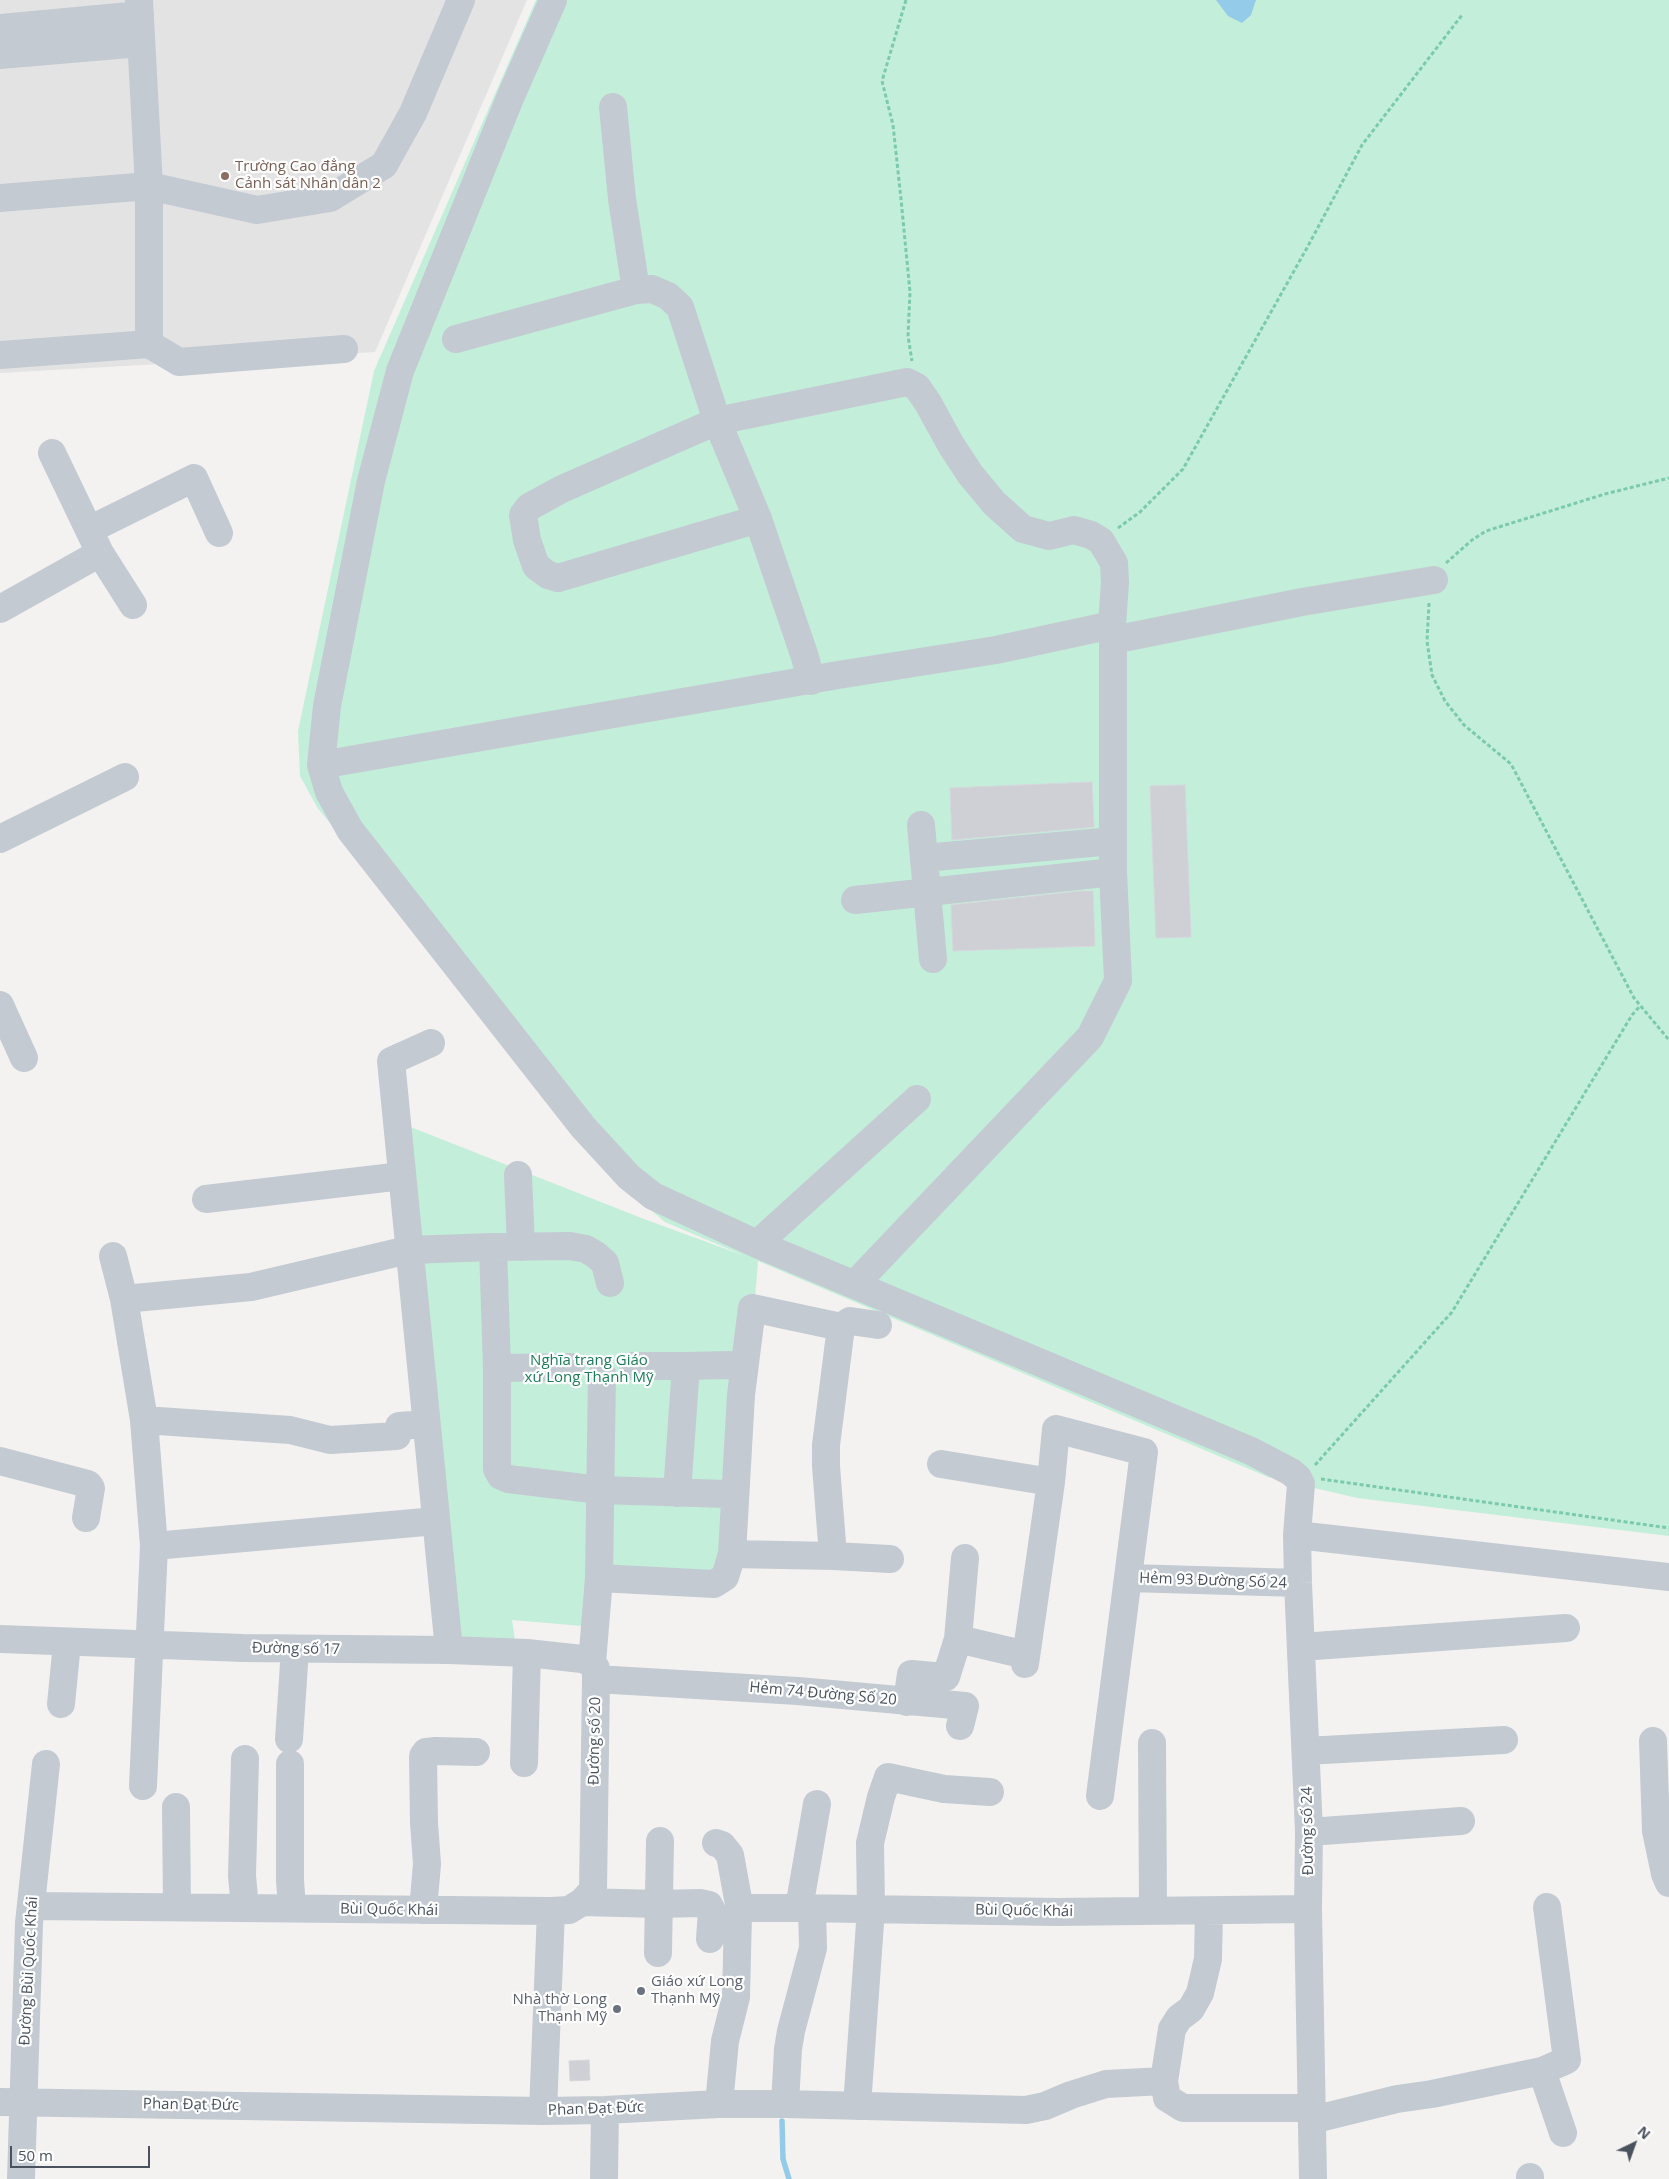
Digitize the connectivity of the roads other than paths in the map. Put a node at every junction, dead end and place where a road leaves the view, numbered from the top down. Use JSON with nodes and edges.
{"nodes":[{"id":1,"x":462,"y":0,"type":"edge"},
{"id":2,"x":553,"y":0,"type":"edge"},
{"id":3,"x":139,"y":7,"type":"edge"},
{"id":4,"x":0,"y":28,"type":"edge"},
{"id":5,"x":141,"y":43,"type":"junction"},
{"id":6,"x":0,"y":55,"type":"edge"},
{"id":7,"x":613,"y":107,"type":"dead end"},
{"id":8,"x":150,"y":186,"type":"junction"},
{"id":9,"x":0,"y":198,"type":"edge"},
{"id":10,"x":636,"y":290,"type":"junction"},
{"id":11,"x":149,"y":336,"type":"junction"},
{"id":12,"x":0,"y":337,"type":"edge"},
{"id":13,"x":456,"y":339,"type":"dead end"},
{"id":14,"x":344,"y":349,"type":"dead end"},
{"id":15,"x":0,"y":355,"type":"edge"},
{"id":16,"x":717,"y":421,"type":"junction"},
{"id":17,"x":52,"y":453,"type":"dead end"},
{"id":18,"x":758,"y":519,"type":"junction"},
{"id":19,"x":219,"y":533,"type":"dead end"},
{"id":20,"x":95,"y":541,"type":"junction"},
{"id":21,"x":1434,"y":580,"type":"road end"},
{"id":22,"x":133,"y":605,"type":"dead end"},
{"id":23,"x":0,"y":609,"type":"edge"},
{"id":24,"x":1112,"y":633,"type":"junction"},
{"id":25,"x":811,"y":681,"type":"junction"},
{"id":26,"x":321,"y":765,"type":"junction"},
{"id":27,"x":125,"y":777,"type":"dead end"},
{"id":28,"x":921,"y":825,"type":"dead end"},
{"id":29,"x":0,"y":839,"type":"edge"},
{"id":30,"x":1113,"y":840,"type":"junction"},
{"id":31,"x":924,"y":858,"type":"junction"},
{"id":32,"x":1113,"y":872,"type":"junction"},
{"id":33,"x":928,"y":892,"type":"junction"},
{"id":34,"x":854,"y":900,"type":"dead end"},
{"id":35,"x":933,"y":959,"type":"dead end"},
{"id":36,"x":0,"y":1005,"type":"edge"},
{"id":37,"x":431,"y":1043,"type":"dead end"},
{"id":38,"x":24,"y":1058,"type":"dead end"},
{"id":39,"x":917,"y":1099,"type":"dead end"},
{"id":40,"x":518,"y":1175,"type":"dead end"},
{"id":41,"x":402,"y":1176,"type":"junction"},
{"id":42,"x":206,"y":1198,"type":"dead end"},
{"id":43,"x":757,"y":1244,"type":"junction"},
{"id":44,"x":521,"y":1246,"type":"junction"},
{"id":45,"x":493,"y":1247,"type":"junction"},
{"id":46,"x":408,"y":1250,"type":"junction"},
{"id":47,"x":114,"y":1256,"type":"dead end"},
{"id":48,"x":610,"y":1283,"type":"dead end"},
{"id":49,"x":855,"y":1284,"type":"junction"},
{"id":50,"x":124,"y":1299,"type":"junction"},
{"id":51,"x":878,"y":1325,"type":"dead end"},
{"id":52,"x":841,"y":1327,"type":"junction"},
{"id":53,"x":729,"y":1365,"type":"dead end"},
{"id":54,"x":633,"y":1366,"type":"dead end"},
{"id":55,"x":686,"y":1366,"type":"junction"},
{"id":56,"x":571,"y":1367,"type":"dead end"},
{"id":57,"x":497,"y":1368,"type":"junction"},
{"id":58,"x":602,"y":1374,"type":"dead end"},
{"id":59,"x":144,"y":1420,"type":"junction"},
{"id":60,"x":426,"y":1424,"type":"junction"},
{"id":61,"x":0,"y":1461,"type":"edge"},
{"id":62,"x":941,"y":1464,"type":"dead end"},
{"id":63,"x":1052,"y":1482,"type":"junction"},
{"id":64,"x":600,"y":1490,"type":"junction"},
{"id":65,"x":677,"y":1493,"type":"junction"},
{"id":66,"x":727,"y":1494,"type":"dead end"},
{"id":67,"x":86,"y":1518,"type":"dead end"},
{"id":68,"x":436,"y":1521,"type":"junction"},
{"id":69,"x":1297,"y":1535,"type":"junction"},
{"id":70,"x":154,"y":1546,"type":"junction"},
{"id":71,"x":732,"y":1554,"type":"junction"},
{"id":72,"x":833,"y":1556,"type":"junction"},
{"id":73,"x":964,"y":1558,"type":"dead end"},
{"id":74,"x":890,"y":1560,"type":"dead end"},
{"id":75,"x":1669,"y":1577,"type":"edge"},
{"id":76,"x":599,"y":1578,"type":"junction"},
{"id":77,"x":1129,"y":1578,"type":"junction"},
{"id":78,"x":1298,"y":1583,"type":"junction"},
{"id":79,"x":1566,"y":1628,"type":"dead end"},
{"id":80,"x":0,"y":1639,"type":"edge"},
{"id":81,"x":958,"y":1639,"type":"junction"},
{"id":82,"x":67,"y":1642,"type":"junction"},
{"id":83,"x":149,"y":1644,"type":"junction"},
{"id":84,"x":1301,"y":1647,"type":"junction"},
{"id":85,"x":295,"y":1649,"type":"junction"},
{"id":86,"x":449,"y":1650,"type":"junction"},
{"id":87,"x":527,"y":1653,"type":"junction"},
{"id":88,"x":594,"y":1671,"type":"junction"},
{"id":89,"x":907,"y":1702,"type":"junction"},
{"id":90,"x":61,"y":1704,"type":"dead end"},
{"id":91,"x":960,"y":1726,"type":"dead end"},
{"id":92,"x":1504,"y":1740,"type":"dead end"},
{"id":93,"x":1653,"y":1741,"type":"dead end"},
{"id":94,"x":1152,"y":1743,"type":"dead end"},
{"id":95,"x":1306,"y":1751,"type":"junction"},
{"id":96,"x":476,"y":1752,"type":"dead end"},
{"id":97,"x":245,"y":1759,"type":"dead end"},
{"id":98,"x":524,"y":1763,"type":"dead end"},
{"id":99,"x":46,"y":1764,"type":"dead end"},
{"id":100,"x":143,"y":1786,"type":"dead end"},
{"id":101,"x":990,"y":1792,"type":"dead end"},
{"id":102,"x":1100,"y":1796,"type":"dead end"},
{"id":103,"x":817,"y":1804,"type":"dead end"},
{"id":104,"x":176,"y":1807,"type":"dead end"},
{"id":105,"x":1461,"y":1821,"type":"dead end"},
{"id":106,"x":1309,"y":1832,"type":"junction"},
{"id":107,"x":660,"y":1841,"type":"dead end"},
{"id":108,"x":716,"y":1843,"type":"dead end"},
{"id":109,"x":1669,"y":1883,"type":"edge"},
{"id":110,"x":582,"y":1902,"type":"junction"},
{"id":111,"x":659,"y":1904,"type":"junction"},
{"id":112,"x":32,"y":1906,"type":"junction"},
{"id":113,"x":1547,"y":1906,"type":"dead end"},
{"id":114,"x":177,"y":1907,"type":"junction"},
{"id":115,"x":245,"y":1908,"type":"junction"},
{"id":116,"x":292,"y":1908,"type":"junction"},
{"id":117,"x":806,"y":1908,"type":"junction"},
{"id":118,"x":871,"y":1909,"type":"junction"},
{"id":119,"x":1308,"y":1909,"type":"junction"},
{"id":120,"x":423,"y":1910,"type":"junction"},
{"id":121,"x":740,"y":1910,"type":"junction"},
{"id":122,"x":1209,"y":1910,"type":"junction"},
{"id":123,"x":551,"y":1911,"type":"junction"},
{"id":124,"x":1153,"y":1911,"type":"junction"},
{"id":125,"x":710,"y":1939,"type":"dead end"},
{"id":126,"x":658,"y":1953,"type":"dead end"},
{"id":127,"x":1542,"y":2071,"type":"junction"},
{"id":128,"x":1164,"y":2081,"type":"junction"},
{"id":129,"x":11,"y":2102,"type":"edge"},
{"id":130,"x":719,"y":2104,"type":"junction"},
{"id":131,"x":787,"y":2104,"type":"junction"},
{"id":132,"x":857,"y":2106,"type":"junction"},
{"id":133,"x":543,"y":2110,"type":"junction"},
{"id":134,"x":605,"y":2110,"type":"junction"},
{"id":135,"x":1312,"y":2114,"type":"junction"},
{"id":136,"x":1563,"y":2133,"type":"dead end"},
{"id":137,"x":21,"y":2179,"type":"edge"},
{"id":138,"x":604,"y":2179,"type":"edge"},
{"id":139,"x":1313,"y":2179,"type":"edge"}],
"edges":[{"from":1,"to":8,"type":"street"},
{"from":2,"to":26,"type":"street"},
{"from":3,"to":4,"type":"street"},
{"from":3,"to":5,"type":"street"},
{"from":5,"to":6,"type":"street"},
{"from":5,"to":8,"type":"street"},
{"from":7,"to":10,"type":"street"},
{"from":8,"to":9,"type":"street"},
{"from":8,"to":11,"type":"street"},
{"from":10,"to":13,"type":"street"},
{"from":10,"to":16,"type":"street"},
{"from":11,"to":12,"type":"street"},
{"from":11,"to":14,"type":"street"},
{"from":11,"to":15,"type":"street"},
{"from":16,"to":18,"type":"street"},
{"from":16,"to":18,"type":"street"},
{"from":16,"to":24,"type":"street"},
{"from":17,"to":20,"type":"street"},
{"from":18,"to":25,"type":"street"},
{"from":19,"to":20,"type":"street"},
{"from":20,"to":22,"type":"street"},
{"from":20,"to":23,"type":"street"},
{"from":21,"to":24,"type":"street"},
{"from":24,"to":25,"type":"street"},
{"from":24,"to":30,"type":"street"},
{"from":25,"to":26,"type":"street"},
{"from":26,"to":43,"type":"street"},
{"from":27,"to":29,"type":"street"},
{"from":28,"to":31,"type":"street"},
{"from":30,"to":31,"type":"street"},
{"from":30,"to":32,"type":"street"},
{"from":31,"to":33,"type":"street"},
{"from":32,"to":33,"type":"street"},
{"from":32,"to":49,"type":"street"},
{"from":33,"to":34,"type":"street"},
{"from":33,"to":35,"type":"street"},
{"from":36,"to":38,"type":"street"},
{"from":37,"to":41,"type":"street"},
{"from":39,"to":43,"type":"street"},
{"from":40,"to":44,"type":"street"},
{"from":41,"to":42,"type":"street"},
{"from":41,"to":46,"type":"street"},
{"from":43,"to":49,"type":"street"},
{"from":44,"to":45,"type":"street"},
{"from":44,"to":48,"type":"street"},
{"from":45,"to":46,"type":"street"},
{"from":45,"to":57,"type":"street"},
{"from":46,"to":50,"type":"street"},
{"from":46,"to":60,"type":"street"},
{"from":47,"to":50,"type":"street"},
{"from":49,"to":69,"type":"street","name":"Đường số 24"},
{"from":50,"to":59,"type":"street"},
{"from":51,"to":52,"type":"street"},
{"from":52,"to":71,"type":"street"},
{"from":52,"to":72,"type":"street"},
{"from":53,"to":55,"type":"street"},
{"from":54,"to":55,"type":"street"},
{"from":55,"to":65,"type":"street"},
{"from":56,"to":57,"type":"street"},
{"from":57,"to":64,"type":"street"},
{"from":58,"to":64,"type":"street","name":"Đường số 20"},
{"from":59,"to":60,"type":"street"},
{"from":59,"to":70,"type":"street"},
{"from":60,"to":68,"type":"street"},
{"from":61,"to":67,"type":"street"},
{"from":62,"to":63,"type":"street"},
{"from":63,"to":77,"type":"street"},
{"from":63,"to":81,"type":"street"},
{"from":64,"to":65,"type":"street"},
{"from":64,"to":76,"type":"street","name":"Đường số 20"},
{"from":65,"to":66,"type":"street"},
{"from":68,"to":70,"type":"street"},
{"from":68,"to":86,"type":"street"},
{"from":69,"to":75,"type":"street"},
{"from":69,"to":78,"type":"street","name":"Đường số 24"},
{"from":70,"to":83,"type":"street"},
{"from":71,"to":72,"type":"street"},
{"from":71,"to":76,"type":"street"},
{"from":72,"to":74,"type":"street"},
{"from":73,"to":81,"type":"street"},
{"from":76,"to":88,"type":"street","name":"Đường số 20"},
{"from":77,"to":78,"type":"street","name":"Hẻm 93 Đường Số 24"},
{"from":77,"to":102,"type":"street"},
{"from":78,"to":84,"type":"street","name":"Đường số 24"},
{"from":79,"to":84,"type":"street"},
{"from":80,"to":82,"type":"street","name":"Đường số 17"},
{"from":81,"to":89,"type":"street","name":"Hẻm 74 Đường Số 20"},
{"from":82,"to":83,"type":"street","name":"Đường số 17"},
{"from":82,"to":90,"type":"street"},
{"from":83,"to":85,"type":"street","name":"Đường số 17"},
{"from":83,"to":100,"type":"street"},
{"from":84,"to":95,"type":"street","name":"Đường số 24"},
{"from":85,"to":86,"type":"street","name":"Đường số 17"},
{"from":85,"to":116,"type":"street"},
{"from":86,"to":87,"type":"street","name":"Đường số 17"},
{"from":87,"to":88,"type":"street","name":"Đường số 17"},
{"from":87,"to":98,"type":"street"},
{"from":88,"to":89,"type":"street","name":"Hẻm 74 Đường Số 20"},
{"from":88,"to":110,"type":"street","name":"Đường số 20"},
{"from":89,"to":91,"type":"street"},
{"from":92,"to":95,"type":"street"},
{"from":93,"to":109,"type":"street"},
{"from":94,"to":124,"type":"street"},
{"from":95,"to":106,"type":"street","name":"Đường số 24"},
{"from":96,"to":120,"type":"street"},
{"from":97,"to":115,"type":"street"},
{"from":99,"to":112,"type":"street","name":"Đường Bùi Quốc Khái"},
{"from":101,"to":118,"type":"street"},
{"from":103,"to":117,"type":"street"},
{"from":104,"to":114,"type":"street"},
{"from":105,"to":106,"type":"street"},
{"from":106,"to":119,"type":"street","name":"Đường số 24"},
{"from":107,"to":111,"type":"street"},
{"from":108,"to":121,"type":"street"},
{"from":110,"to":111,"type":"street","name":"Bùi Quốc Khái"},
{"from":110,"to":123,"type":"street","name":"Bùi Quốc Khái"},
{"from":111,"to":125,"type":"street","name":"Bùi Quốc Khái"},
{"from":111,"to":126,"type":"street"},
{"from":112,"to":114,"type":"street","name":"Bùi Quốc Khái"},
{"from":112,"to":129,"type":"street","name":"Đường Bùi Quốc Khái"},
{"from":113,"to":127,"type":"street"},
{"from":114,"to":115,"type":"street","name":"Bùi Quốc Khái"},
{"from":115,"to":116,"type":"street","name":"Bùi Quốc Khái"},
{"from":116,"to":120,"type":"street","name":"Bùi Quốc Khái"},
{"from":117,"to":118,"type":"street","name":"Bùi Quốc Khái"},
{"from":117,"to":121,"type":"street","name":"Bùi Quốc Khái"},
{"from":117,"to":131,"type":"street"},
{"from":118,"to":124,"type":"street","name":"Bùi Quốc Khái"},
{"from":118,"to":132,"type":"street"},
{"from":119,"to":122,"type":"street","name":"Bùi Quốc Khái"},
{"from":119,"to":135,"type":"street","name":"Đường số 24"},
{"from":120,"to":123,"type":"street","name":"Bùi Quốc Khái"},
{"from":121,"to":130,"type":"street"},
{"from":122,"to":124,"type":"street","name":"Bùi Quốc Khái"},
{"from":122,"to":128,"type":"street"},
{"from":123,"to":133,"type":"street"},
{"from":127,"to":135,"type":"street"},
{"from":127,"to":136,"type":"street"},
{"from":128,"to":132,"type":"street","name":"Phan Đạt Đức"},
{"from":128,"to":135,"type":"street"},
{"from":129,"to":133,"type":"street","name":"Phan Đạt Đức"},
{"from":129,"to":137,"type":"street","name":"Đường Bùi Quốc Khái"},
{"from":130,"to":131,"type":"street","name":"Phan Đạt Đức"},
{"from":130,"to":134,"type":"street","name":"Phan Đạt Đức"},
{"from":131,"to":132,"type":"street","name":"Phan Đạt Đức"},
{"from":133,"to":134,"type":"street","name":"Phan Đạt Đức"},
{"from":134,"to":138,"type":"street"},
{"from":135,"to":139,"type":"street","name":"Đường số 24"}]}
